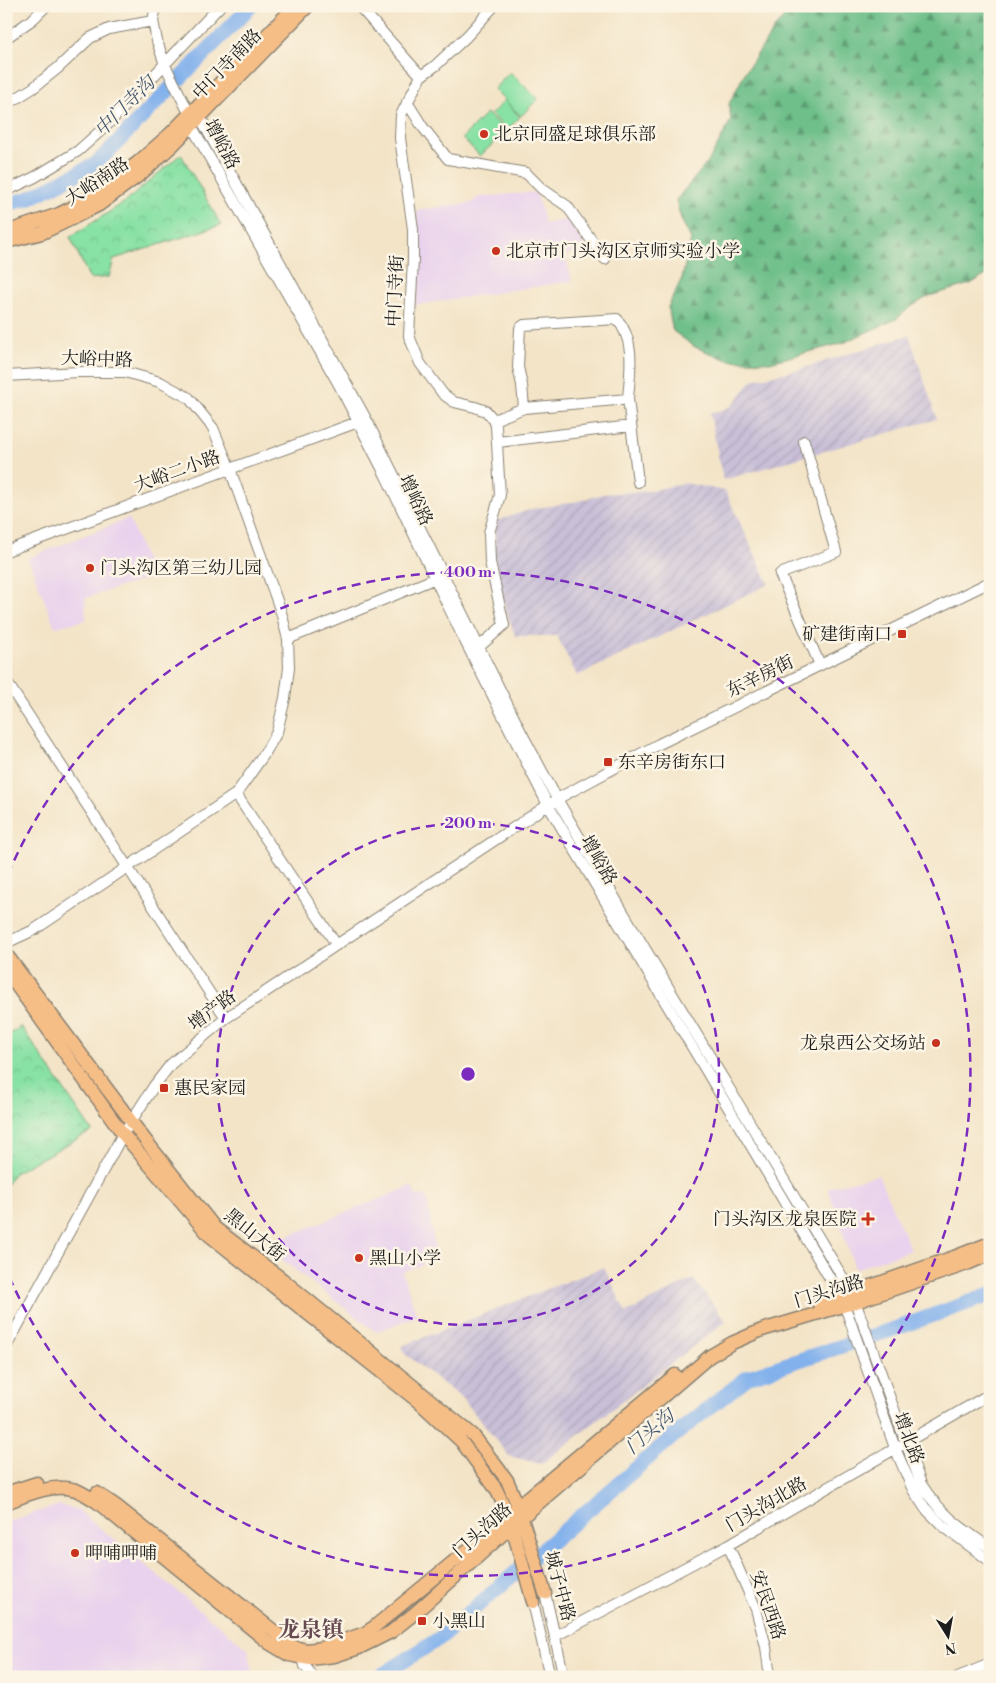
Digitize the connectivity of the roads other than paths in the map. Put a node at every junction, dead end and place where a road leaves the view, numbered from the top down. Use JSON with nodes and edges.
{"nodes":[{"id":1,"x":46,"y":6,"type":"edge"},
{"id":2,"x":156,"y":6,"type":"edge"},
{"id":3,"x":220,"y":6,"type":"edge"},
{"id":4,"x":295,"y":6,"type":"edge"},
{"id":5,"x":308,"y":6,"type":"edge"},
{"id":6,"x":359,"y":6,"type":"edge"},
{"id":7,"x":494,"y":6,"type":"edge"},
{"id":8,"x":153,"y":21,"type":"junction"},
{"id":9,"x":6,"y":38,"type":"edge"},
{"id":10,"x":165,"y":65,"type":"junction"},
{"id":11,"x":421,"y":76,"type":"junction"},
{"id":12,"x":406,"y":102,"type":"junction"},
{"id":13,"x":6,"y":105,"type":"edge"},
{"id":14,"x":194,"y":118,"type":"junction"},
{"id":15,"x":6,"y":191,"type":"edge"},
{"id":16,"x":6,"y":232,"type":"edge"},
{"id":17,"x":6,"y":242,"type":"edge"},
{"id":18,"x":605,"y":258,"type":"dead end"},
{"id":19,"x":6,"y":376,"type":"edge"},
{"id":20,"x":628,"y":399,"type":"junction"},
{"id":21,"x":524,"y":408,"type":"junction"},
{"id":22,"x":494,"y":420,"type":"junction"},
{"id":23,"x":358,"y":422,"type":"junction"},
{"id":24,"x":631,"y":426,"type":"junction"},
{"id":25,"x":804,"y":441,"type":"dead end"},
{"id":26,"x":498,"y":442,"type":"junction"},
{"id":27,"x":230,"y":469,"type":"junction"},
{"id":28,"x":638,"y":482,"type":"dead end"},
{"id":29,"x":6,"y":551,"type":"edge"},
{"id":30,"x":436,"y":578,"type":"junction"},
{"id":31,"x":990,"y":582,"type":"edge"},
{"id":32,"x":288,"y":639,"type":"junction"},
{"id":33,"x":479,"y":647,"type":"junction"},
{"id":34,"x":820,"y":665,"type":"junction"},
{"id":35,"x":6,"y":681,"type":"edge"},
{"id":36,"x":236,"y":794,"type":"junction"},
{"id":37,"x":553,"y":802,"type":"junction"},
{"id":38,"x":128,"y":867,"type":"junction"},
{"id":39,"x":6,"y":942,"type":"edge"},
{"id":40,"x":336,"y":944,"type":"junction"},
{"id":41,"x":6,"y":954,"type":"edge"},
{"id":42,"x":6,"y":971,"type":"edge"},
{"id":43,"x":226,"y":1018,"type":"junction"},
{"id":44,"x":132,"y":1121,"type":"junction"},
{"id":45,"x":123,"y":1134,"type":"junction"},
{"id":46,"x":990,"y":1242,"type":"edge"},
{"id":47,"x":990,"y":1254,"type":"edge"},
{"id":48,"x":848,"y":1299,"type":"junction"},
{"id":49,"x":6,"y":1347,"type":"edge"},
{"id":50,"x":990,"y":1394,"type":"edge"},
{"id":51,"x":905,"y":1443,"type":"junction"},
{"id":52,"x":894,"y":1448,"type":"junction"},
{"id":53,"x":6,"y":1493,"type":"edge"},
{"id":54,"x":6,"y":1503,"type":"edge"},
{"id":55,"x":515,"y":1516,"type":"junction"},
{"id":56,"x":728,"y":1545,"type":"junction"},
{"id":57,"x":990,"y":1548,"type":"edge"},
{"id":58,"x":990,"y":1561,"type":"edge"},
{"id":59,"x":545,"y":1593,"type":"joint"},
{"id":60,"x":533,"y":1602,"type":"joint"},
{"id":61,"x":555,"y":1636,"type":"junction"},
{"id":62,"x":302,"y":1653,"type":"junction"},
{"id":63,"x":990,"y":1664,"type":"edge"},
{"id":64,"x":313,"y":1677,"type":"edge"},
{"id":65,"x":550,"y":1677,"type":"edge"},
{"id":66,"x":564,"y":1677,"type":"edge"},
{"id":67,"x":770,"y":1677,"type":"edge"},
{"id":68,"x":958,"y":1677,"type":"edge"}],
"edges":[{"from":1,"to":9,"type":"street"},
{"from":2,"to":8,"type":"street"},
{"from":3,"to":10,"type":"street"},
{"from":4,"to":14,"type":"main road","name":"中门寺南路"},
{"from":5,"to":14,"type":"main road","name":"中门寺南路"},
{"from":6,"to":11,"type":"street"},
{"from":7,"to":11,"type":"street","name":"中门寺街"},
{"from":8,"to":10,"type":"street"},
{"from":8,"to":13,"type":"street"},
{"from":10,"to":14,"type":"street"},
{"from":10,"to":15,"type":"street"},
{"from":11,"to":12,"type":"street","name":"中门寺街"},
{"from":12,"to":18,"type":"street"},
{"from":12,"to":22,"type":"street","name":"中门寺街"},
{"from":14,"to":16,"type":"main road","name":"大峪南路"},
{"from":14,"to":17,"type":"main road","name":"大峪南路"},
{"from":14,"to":23,"type":"street","name":"增峪路"},
{"from":14,"to":33,"type":"street","name":"增峪路"},
{"from":19,"to":27,"type":"street","name":"大峪中路"},
{"from":20,"to":21,"type":"street"},
{"from":20,"to":21,"type":"street"},
{"from":20,"to":24,"type":"street"},
{"from":21,"to":22,"type":"street"},
{"from":22,"to":26,"type":"street"},
{"from":23,"to":27,"type":"street","name":"大峪二小路"},
{"from":23,"to":30,"type":"street","name":"增峪路"},
{"from":24,"to":26,"type":"street"},
{"from":24,"to":28,"type":"street"},
{"from":25,"to":34,"type":"street"},
{"from":26,"to":33,"type":"street"},
{"from":27,"to":29,"type":"street","name":"大峪二小路"},
{"from":27,"to":32,"type":"street","name":"大峪中路"},
{"from":30,"to":32,"type":"street"},
{"from":30,"to":37,"type":"street","name":"增峪路"},
{"from":31,"to":34,"type":"street","name":"东辛房街"},
{"from":32,"to":36,"type":"street","name":"大峪中路"},
{"from":33,"to":37,"type":"street","name":"增峪路"},
{"from":34,"to":37,"type":"street","name":"东辛房街"},
{"from":35,"to":38,"type":"street"},
{"from":36,"to":38,"type":"street"},
{"from":36,"to":40,"type":"street"},
{"from":37,"to":40,"type":"street","name":"增产路"},
{"from":37,"to":48,"type":"street","name":"增峪路"},
{"from":38,"to":39,"type":"street"},
{"from":38,"to":43,"type":"street"},
{"from":40,"to":43,"type":"street","name":"增产路"},
{"from":41,"to":44,"type":"main road","name":"黑山大街"},
{"from":42,"to":45,"type":"main road","name":"黑山大街"},
{"from":43,"to":44,"type":"street","name":"增产路"},
{"from":44,"to":45,"type":"street","name":"增产路"},
{"from":44,"to":55,"type":"main road","name":"黑山大街"},
{"from":45,"to":49,"type":"street","name":"增产路"},
{"from":45,"to":55,"type":"main road","name":"黑山大街"},
{"from":46,"to":48,"type":"main road","name":"门头沟路"},
{"from":47,"to":48,"type":"main road","name":"门头沟路"},
{"from":48,"to":51,"type":"street","name":"增北路"},
{"from":48,"to":52,"type":"street","name":"增北路"},
{"from":48,"to":55,"type":"main road","name":"门头沟路"},
{"from":50,"to":51,"type":"street","name":"门头沟北路"},
{"from":51,"to":52,"type":"street","name":"门头沟北路"},
{"from":51,"to":57,"type":"street","name":"增北路"},
{"from":52,"to":56,"type":"street","name":"门头沟北路"},
{"from":52,"to":58,"type":"street","name":"增北路"},
{"from":53,"to":62,"type":"main road"},
{"from":54,"to":62,"type":"main road","name":"门头沟路"},
{"from":55,"to":59,"type":"main road","name":"城子中路"},
{"from":55,"to":60,"type":"main road"},
{"from":55,"to":62,"type":"main road","name":"门头沟路"},
{"from":56,"to":61,"type":"street","name":"门头沟北路"},
{"from":56,"to":67,"type":"street","name":"安民西路"},
{"from":59,"to":61,"type":"street","name":"城子中路"},
{"from":60,"to":65,"type":"street","name":"城子中路"},
{"from":61,"to":66,"type":"street","name":"城子中路"},
{"from":62,"to":64,"type":"street"},
{"from":63,"to":68,"type":"street"}]}
